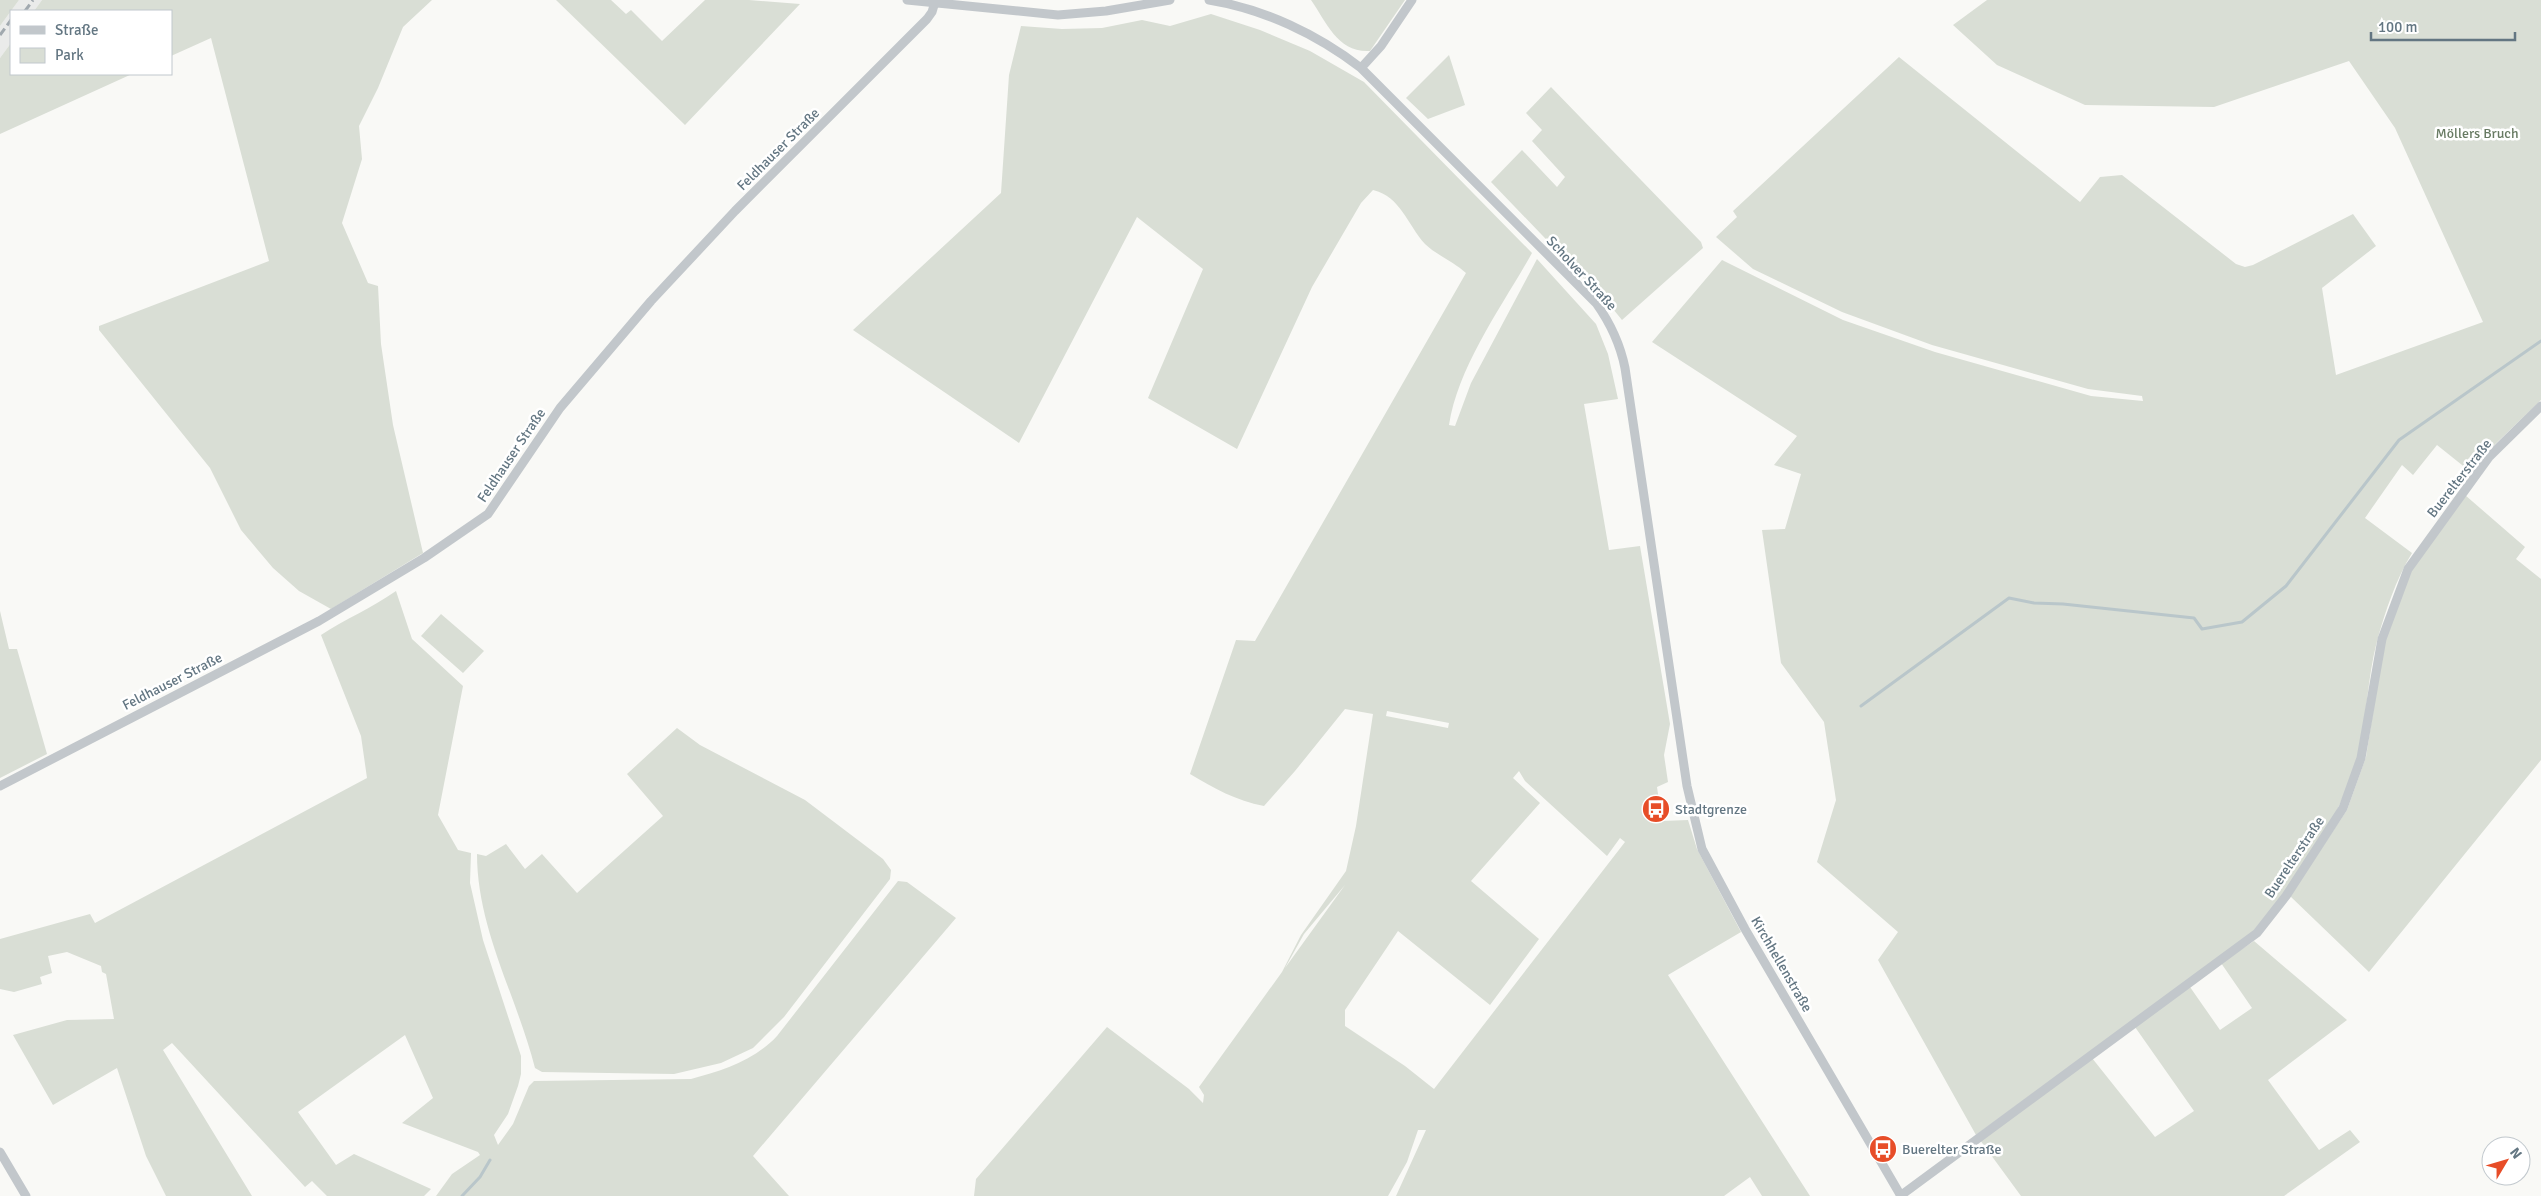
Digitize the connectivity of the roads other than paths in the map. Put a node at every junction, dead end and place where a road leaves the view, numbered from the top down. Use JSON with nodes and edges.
{"nodes":[{"id":1,"x":907,"y":0,"type":"edge"},
{"id":2,"x":1170,"y":0,"type":"edge"},
{"id":3,"x":1209,"y":0,"type":"edge"},
{"id":4,"x":1412,"y":0,"type":"edge"},
{"id":5,"x":935,"y":2,"type":"junction"},
{"id":6,"x":1361,"y":68,"type":"junction"},
{"id":7,"x":2541,"y":406,"type":"edge"},
{"id":8,"x":1680,"y":730,"type":"joint"},
{"id":9,"x":0,"y":786,"type":"edge"},
{"id":10,"x":0,"y":1152,"type":"edge"},
{"id":11,"x":26,"y":1196,"type":"edge"},
{"id":12,"x":1900,"y":1196,"type":"edge"}],
"edges":[{"from":1,"to":5,"type":"street"},
{"from":2,"to":5,"type":"street"},
{"from":3,"to":6,"type":"street","name":"Scholver Straße"},
{"from":4,"to":6,"type":"street"},
{"from":5,"to":9,"type":"street","name":"Feldhauser Straße"},
{"from":6,"to":8,"type":"street","name":"Scholver Straße"},
{"from":7,"to":12,"type":"street","name":"Buerelterstraße"},
{"from":8,"to":12,"type":"street","name":"Kirchhellenstraße"},
{"from":10,"to":11,"type":"street"}]}
